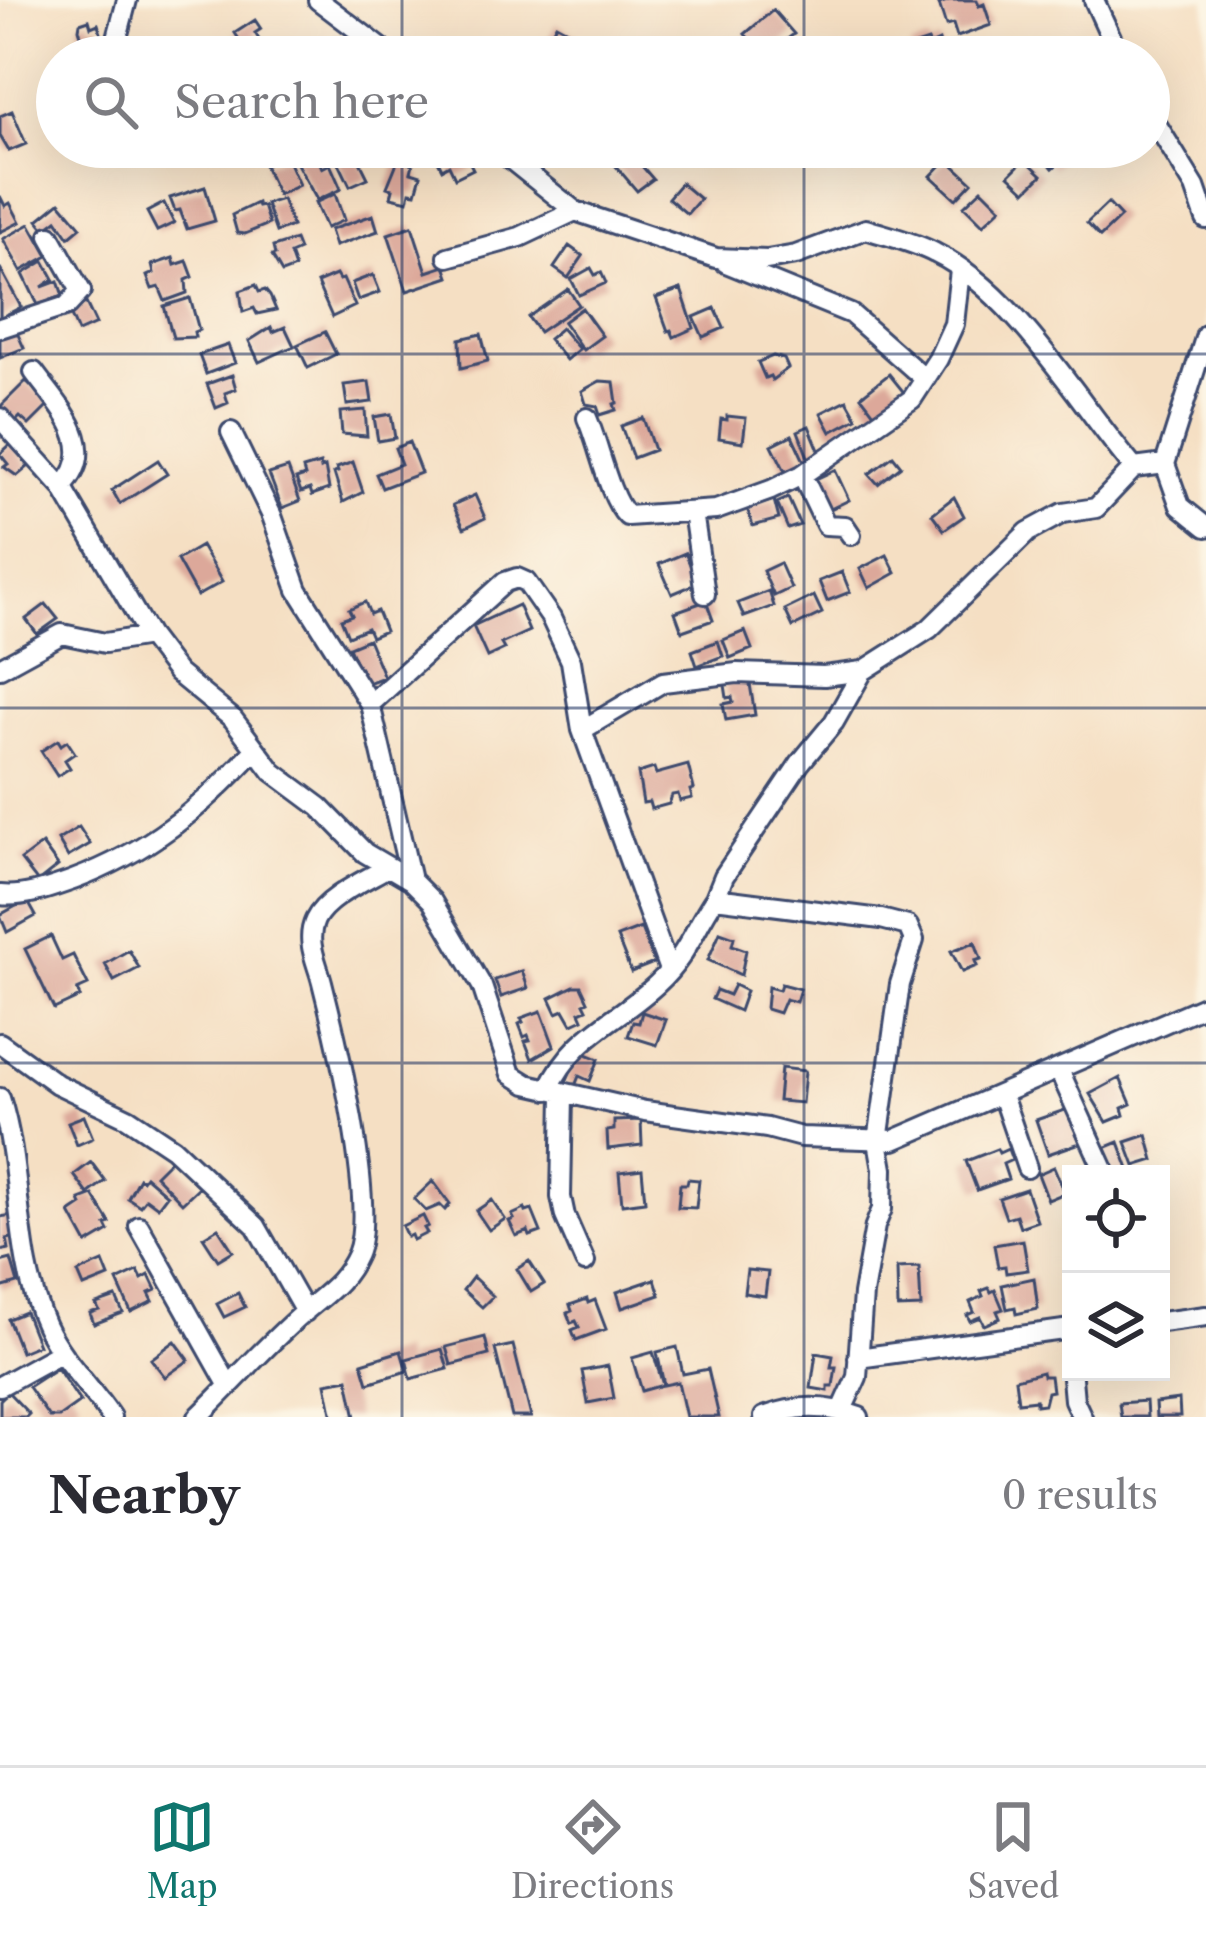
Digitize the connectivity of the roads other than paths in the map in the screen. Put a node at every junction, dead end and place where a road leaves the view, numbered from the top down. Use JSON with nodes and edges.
{"nodes":[{"id":1,"x":128,"y":0,"type":"edge"},
{"id":2,"x":317,"y":0,"type":"edge"},
{"id":3,"x":1094,"y":0,"type":"edge"},
{"id":4,"x":118,"y":36,"type":"edge"},
{"id":5,"x":365,"y":36,"type":"edge"},
{"id":6,"x":1110,"y":36,"type":"edge"},
{"id":7,"x":1170,"y":142,"type":"edge"},
{"id":8,"x":521,"y":168,"type":"edge"},
{"id":9,"x":1200,"y":186,"type":"edge"},
{"id":10,"x":575,"y":211,"type":"junction"},
{"id":11,"x":1206,"y":219,"type":"edge"},
{"id":12,"x":50,"y":236,"type":"dead end"},
{"id":13,"x":448,"y":257,"type":"dead end"},
{"id":14,"x":716,"y":258,"type":"junction"},
{"id":15,"x":960,"y":270,"type":"junction"},
{"id":16,"x":0,"y":328,"type":"edge"},
{"id":17,"x":1206,"y":335,"type":"edge"},
{"id":18,"x":34,"y":372,"type":"dead end"},
{"id":19,"x":925,"y":379,"type":"junction"},
{"id":20,"x":587,"y":418,"type":"dead end"},
{"id":21,"x":2,"y":424,"type":"edge"},
{"id":22,"x":231,"y":432,"type":"dead end"},
{"id":23,"x":1166,"y":464,"type":"junction"},
{"id":24,"x":1134,"y":468,"type":"junction"},
{"id":25,"x":802,"y":475,"type":"junction"},
{"id":26,"x":62,"y":487,"type":"junction"},
{"id":27,"x":693,"y":512,"type":"junction"},
{"id":28,"x":1206,"y":527,"type":"edge"},
{"id":29,"x":851,"y":535,"type":"dead end"},
{"id":30,"x":705,"y":595,"type":"dead end"},
{"id":31,"x":148,"y":636,"type":"junction"},
{"id":32,"x":0,"y":668,"type":"edge"},
{"id":33,"x":863,"y":671,"type":"junction"},
{"id":34,"x":370,"y":704,"type":"junction"},
{"id":35,"x":582,"y":730,"type":"junction"},
{"id":36,"x":254,"y":751,"type":"junction"},
{"id":37,"x":388,"y":866,"type":"junction"},
{"id":38,"x":411,"y":880,"type":"junction"},
{"id":39,"x":0,"y":895,"type":"edge"},
{"id":40,"x":715,"y":898,"type":"junction"},
{"id":41,"x":669,"y":970,"type":"junction"},
{"id":42,"x":1206,"y":1005,"type":"edge"},
{"id":43,"x":0,"y":1042,"type":"edge"},
{"id":44,"x":1059,"y":1070,"type":"junction"},
{"id":45,"x":555,"y":1092,"type":"junction"},
{"id":46,"x":1002,"y":1095,"type":"junction"},
{"id":47,"x":0,"y":1098,"type":"edge"},
{"id":48,"x":5,"y":1133,"type":"edge"},
{"id":49,"x":878,"y":1141,"type":"junction"},
{"id":50,"x":1102,"y":1165,"type":"edge"},
{"id":51,"x":1027,"y":1168,"type":"dead end"},
{"id":52,"x":139,"y":1226,"type":"dead end"},
{"id":53,"x":585,"y":1262,"type":"dead end"},
{"id":54,"x":304,"y":1312,"type":"junction"},
{"id":55,"x":1206,"y":1316,"type":"edge"},
{"id":56,"x":1170,"y":1321,"type":"edge"},
{"id":57,"x":1062,"y":1330,"type":"edge"},
{"id":58,"x":60,"y":1353,"type":"junction"},
{"id":59,"x":859,"y":1358,"type":"junction"},
{"id":60,"x":1072,"y":1381,"type":"edge"},
{"id":61,"x":0,"y":1386,"type":"edge"},
{"id":62,"x":229,"y":1386,"type":"junction"},
{"id":63,"x":850,"y":1414,"type":"edge"},
{"id":64,"x":110,"y":1417,"type":"edge"},
{"id":65,"x":198,"y":1417,"type":"edge"},
{"id":66,"x":764,"y":1417,"type":"edge"},
{"id":67,"x":1082,"y":1417,"type":"edge"}],
"edges":[{"from":1,"to":4,"type":"street"},
{"from":2,"to":5,"type":"street"},
{"from":3,"to":6,"type":"street"},
{"from":7,"to":9,"type":"street"},
{"from":8,"to":10,"type":"street"},
{"from":9,"to":11,"type":"street"},
{"from":10,"to":13,"type":"street"},
{"from":10,"to":14,"type":"street"},
{"from":12,"to":16,"type":"street"},
{"from":14,"to":15,"type":"street"},
{"from":14,"to":19,"type":"street"},
{"from":15,"to":19,"type":"street"},
{"from":15,"to":24,"type":"street"},
{"from":17,"to":23,"type":"street"},
{"from":18,"to":26,"type":"street"},
{"from":19,"to":25,"type":"street"},
{"from":20,"to":27,"type":"street"},
{"from":21,"to":26,"type":"street"},
{"from":22,"to":34,"type":"street"},
{"from":23,"to":24,"type":"street"},
{"from":23,"to":28,"type":"street"},
{"from":24,"to":33,"type":"street"},
{"from":25,"to":27,"type":"street"},
{"from":25,"to":29,"type":"street"},
{"from":26,"to":31,"type":"street"},
{"from":27,"to":30,"type":"street"},
{"from":31,"to":32,"type":"street"},
{"from":31,"to":36,"type":"street"},
{"from":33,"to":35,"type":"street"},
{"from":33,"to":40,"type":"street"},
{"from":34,"to":35,"type":"street"},
{"from":34,"to":38,"type":"street"},
{"from":35,"to":41,"type":"street"},
{"from":36,"to":37,"type":"street"},
{"from":36,"to":39,"type":"street"},
{"from":37,"to":38,"type":"street"},
{"from":37,"to":54,"type":"street"},
{"from":38,"to":45,"type":"street"},
{"from":40,"to":41,"type":"street"},
{"from":40,"to":49,"type":"street"},
{"from":41,"to":45,"type":"street"},
{"from":42,"to":44,"type":"street"},
{"from":43,"to":54,"type":"street"},
{"from":44,"to":46,"type":"street"},
{"from":44,"to":50,"type":"street"},
{"from":45,"to":49,"type":"street"},
{"from":45,"to":53,"type":"street"},
{"from":46,"to":49,"type":"street"},
{"from":46,"to":51,"type":"street"},
{"from":47,"to":48,"type":"street"},
{"from":48,"to":58,"type":"street"},
{"from":49,"to":59,"type":"street"},
{"from":52,"to":62,"type":"street"},
{"from":54,"to":62,"type":"street"},
{"from":55,"to":56,"type":"street"},
{"from":57,"to":59,"type":"street"},
{"from":58,"to":61,"type":"street"},
{"from":58,"to":64,"type":"street"},
{"from":59,"to":63,"type":"street"},
{"from":60,"to":67,"type":"street"},
{"from":62,"to":65,"type":"street"},
{"from":63,"to":66,"type":"street"}]}
